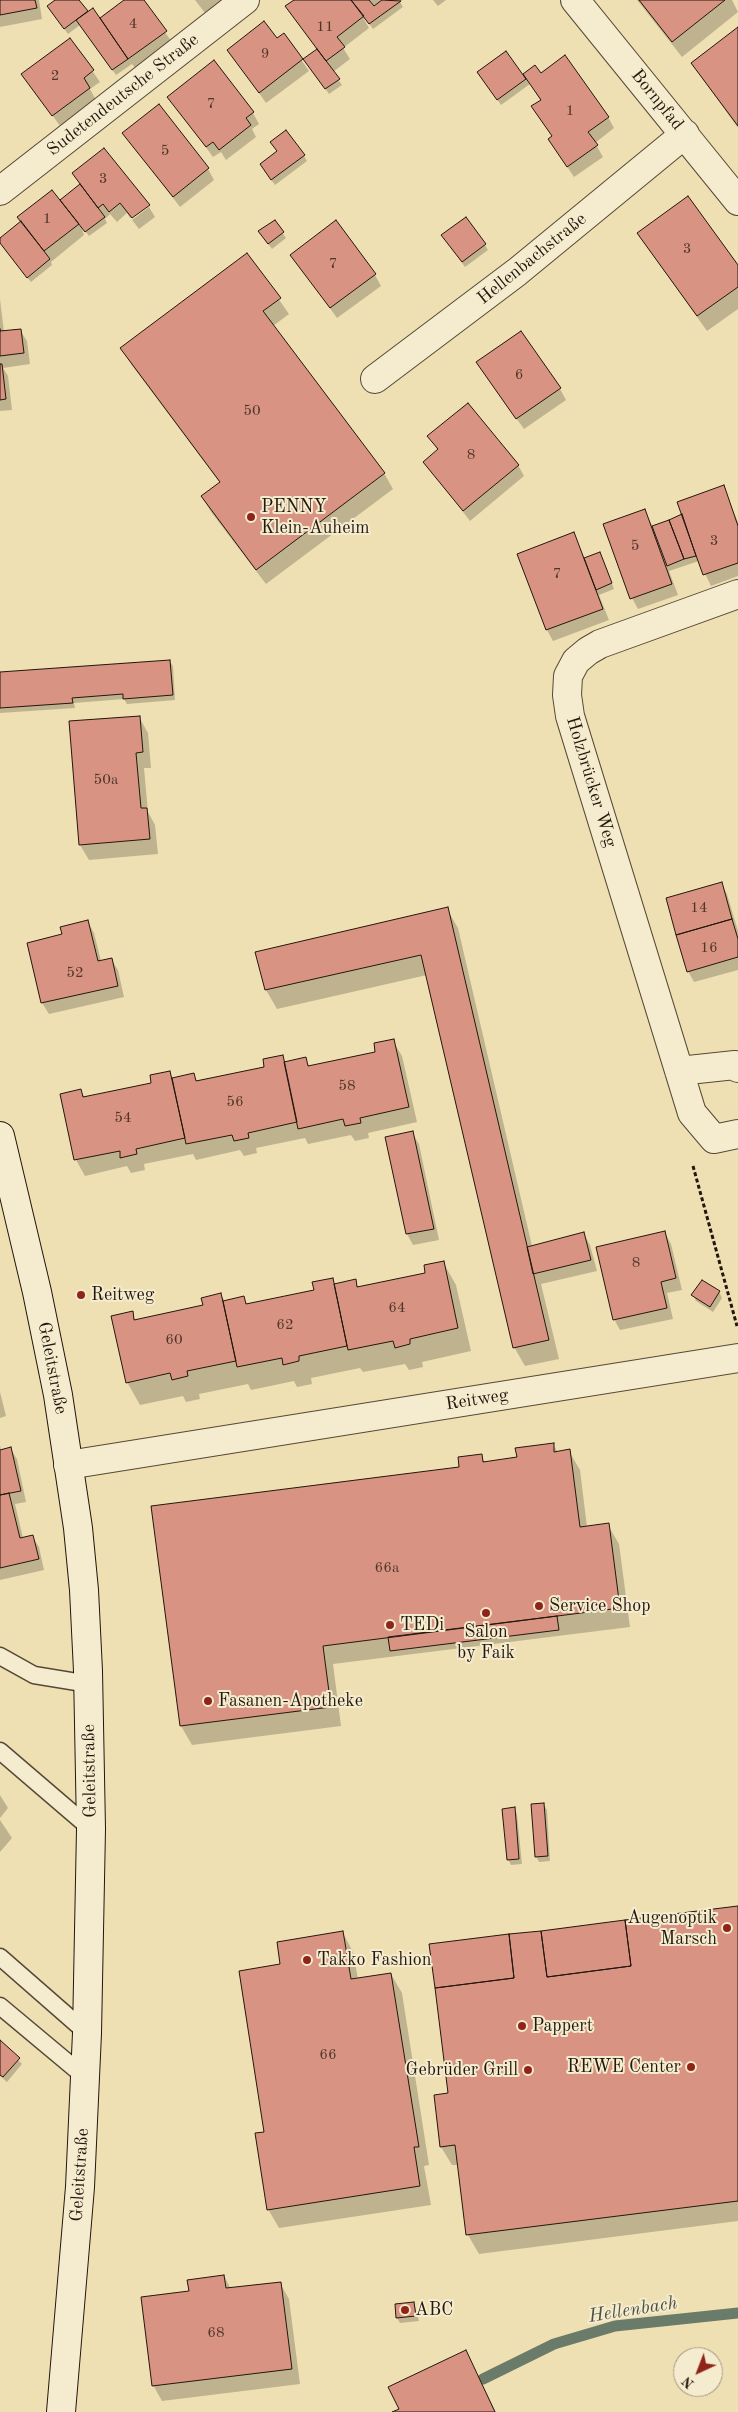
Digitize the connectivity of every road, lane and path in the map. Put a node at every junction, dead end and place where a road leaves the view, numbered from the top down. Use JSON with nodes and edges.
{"nodes":[{"id":1,"x":245,"y":0,"type":"edge"},
{"id":2,"x":575,"y":0,"type":"edge"},
{"id":3,"x":685,"y":134,"type":"junction"},
{"id":4,"x":0,"y":191,"type":"edge"},
{"id":5,"x":738,"y":201,"type":"edge"},
{"id":6,"x":375,"y":379,"type":"dead end"},
{"id":7,"x":738,"y":594,"type":"edge"},
{"id":8,"x":738,"y":1068,"type":"edge"},
{"id":9,"x":679,"y":1071,"type":"junction"},
{"id":10,"x":692,"y":1112,"type":"junction"},
{"id":11,"x":738,"y":1134,"type":"edge"},
{"id":12,"x":0,"y":1136,"type":"edge"},
{"id":13,"x":738,"y":1331,"type":"edge"},
{"id":14,"x":738,"y":1358,"type":"edge"},
{"id":15,"x":68,"y":1465,"type":"junction"},
{"id":16,"x":0,"y":1656,"type":"edge"},
{"id":17,"x":89,"y":1684,"type":"junction"},
{"id":18,"x":0,"y":1751,"type":"edge"},
{"id":19,"x":91,"y":1829,"type":"junction"},
{"id":20,"x":0,"y":1956,"type":"edge"},
{"id":21,"x":0,"y":2006,"type":"edge"},
{"id":22,"x":88,"y":2033,"type":"junction"},
{"id":23,"x":85,"y":2077,"type":"junction"},
{"id":24,"x":61,"y":2412,"type":"edge"}],
"edges":[{"from":1,"to":4,"type":"street","name":"Sudetendeutsche Straße"},
{"from":2,"to":3,"type":"street","name":"Bornpfad"},
{"from":3,"to":5,"type":"street","name":"Bornpfad"},
{"from":3,"to":6,"type":"street","name":"Hellenbachstraße"},
{"from":7,"to":9,"type":"street","name":"Holzbrücker Weg"},
{"from":8,"to":9,"type":"street"},
{"from":9,"to":10,"type":"street","name":"Holzbrücker Weg"},
{"from":10,"to":11,"type":"street","name":"Holzbrücker Weg"},
{"from":10,"to":13,"type":"path"},
{"from":12,"to":15,"type":"street","name":"Geleitstraße"},
{"from":14,"to":15,"type":"street","name":"Reitweg"},
{"from":15,"to":17,"type":"street","name":"Geleitstraße"},
{"from":16,"to":17,"type":"lane"},
{"from":17,"to":19,"type":"street","name":"Geleitstraße"},
{"from":18,"to":19,"type":"lane"},
{"from":19,"to":22,"type":"street","name":"Geleitstraße"},
{"from":20,"to":22,"type":"lane"},
{"from":21,"to":23,"type":"lane"},
{"from":22,"to":23,"type":"street","name":"Geleitstraße"},
{"from":23,"to":24,"type":"street","name":"Geleitstraße"}]}
